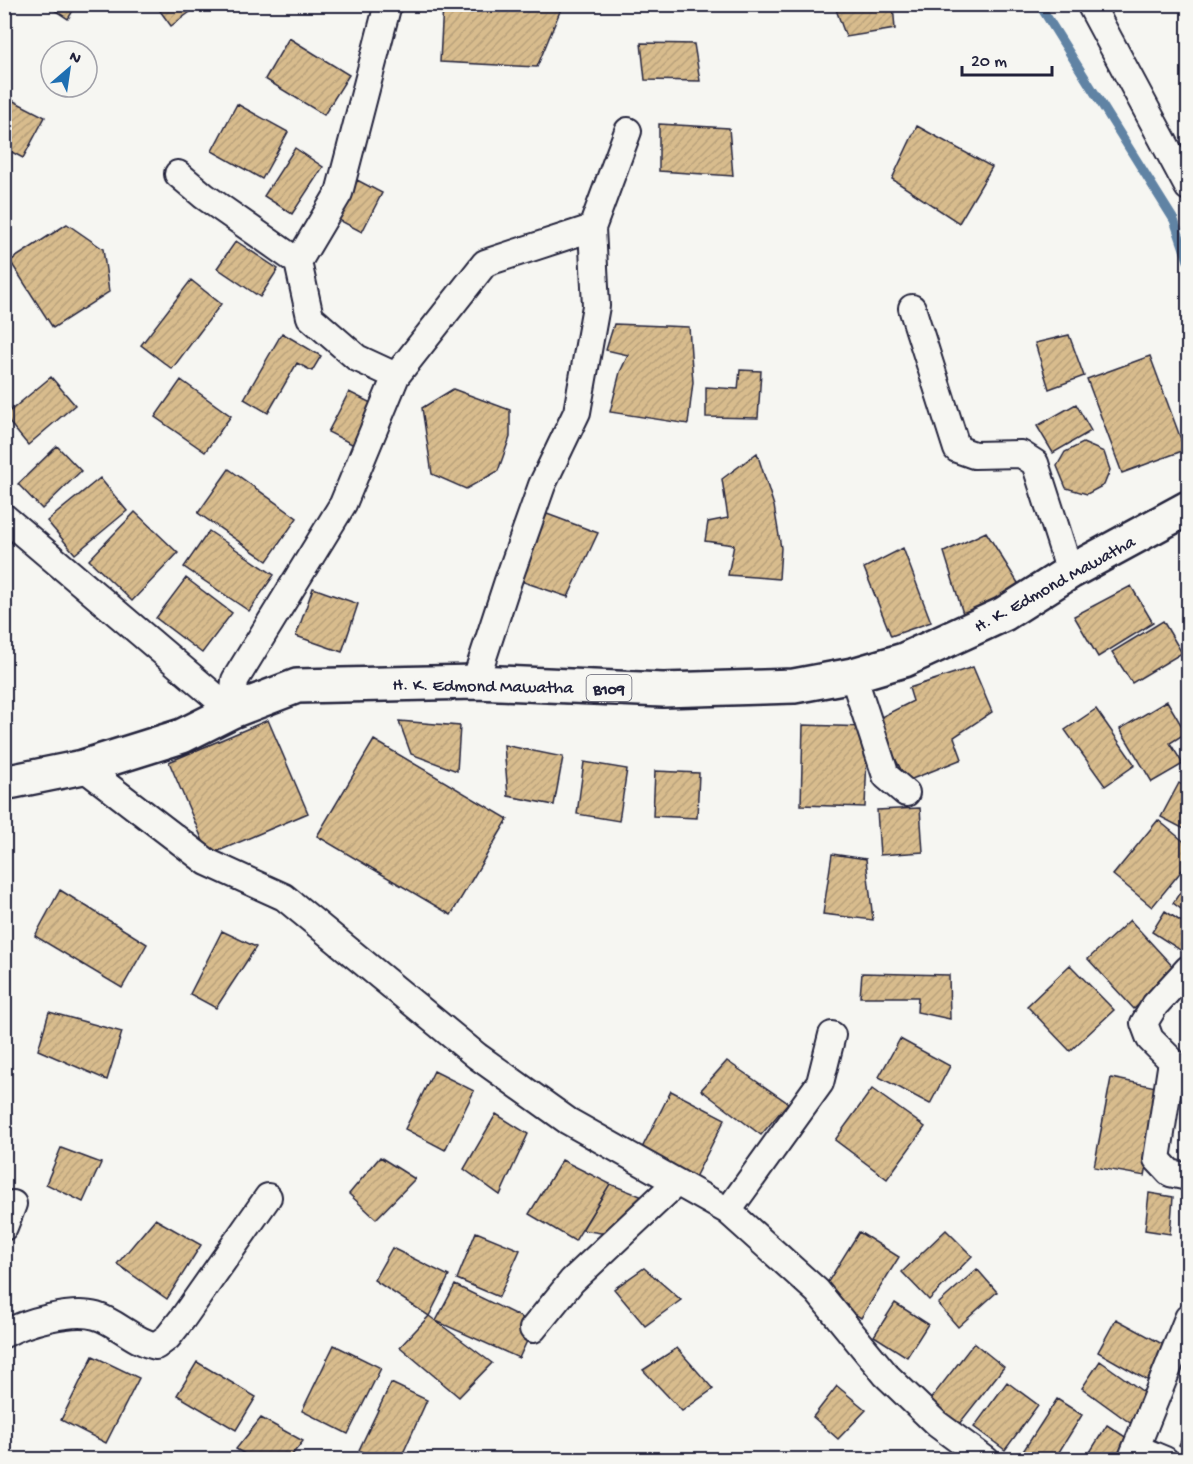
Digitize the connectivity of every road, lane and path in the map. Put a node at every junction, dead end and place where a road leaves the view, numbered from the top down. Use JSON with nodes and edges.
{"nodes":[{"id":1,"x":388,"y":4,"type":"edge"},
{"id":2,"x":1090,"y":4,"type":"edge"},
{"id":3,"x":628,"y":131,"type":"dead end"},
{"id":4,"x":177,"y":174,"type":"dead end"},
{"id":5,"x":1188,"y":187,"type":"edge"},
{"id":6,"x":592,"y":228,"type":"junction"},
{"id":7,"x":298,"y":262,"type":"junction"},
{"id":8,"x":912,"y":308,"type":"dead end"},
{"id":9,"x":396,"y":376,"type":"junction"},
{"id":10,"x":1188,"y":508,"type":"edge"},
{"id":11,"x":4,"y":517,"type":"edge"},
{"id":12,"x":1070,"y":572,"type":"junction"},
{"id":13,"x":853,"y":675,"type":"junction"},
{"id":14,"x":475,"y":682,"type":"junction"},
{"id":15,"x":232,"y":711,"type":"junction"},
{"id":16,"x":83,"y":767,"type":"junction"},
{"id":17,"x":4,"y":783,"type":"edge"},
{"id":18,"x":906,"y":793,"type":"dead end"},
{"id":19,"x":1188,"y":969,"type":"edge"},
{"id":20,"x":832,"y":1035,"type":"dead end"},
{"id":21,"x":1188,"y":1177,"type":"edge"},
{"id":22,"x":676,"y":1183,"type":"junction"},
{"id":23,"x":268,"y":1197,"type":"dead end"},
{"id":24,"x":728,"y":1211,"type":"junction"},
{"id":25,"x":1188,"y":1318,"type":"edge"},
{"id":26,"x":533,"y":1329,"type":"dead end"},
{"id":27,"x":4,"y":1334,"type":"edge"},
{"id":28,"x":1134,"y":1454,"type":"edge"},
{"id":29,"x":986,"y":1460,"type":"edge"},
{"id":30,"x":1165,"y":1460,"type":"edge"}],
"edges":[{"from":1,"to":7,"type":"street"},
{"from":2,"to":5,"type":"street"},
{"from":3,"to":6,"type":"street"},
{"from":4,"to":7,"type":"street"},
{"from":6,"to":9,"type":"street"},
{"from":6,"to":14,"type":"street"},
{"from":7,"to":9,"type":"street"},
{"from":8,"to":12,"type":"street"},
{"from":9,"to":15,"type":"street"},
{"from":10,"to":12,"type":"main road","name":"H. K. Edmond Mawatha","number":"B109"},
{"from":11,"to":15,"type":"street"},
{"from":12,"to":13,"type":"main road","name":"H. K. Edmond Mawatha","number":"B109"},
{"from":13,"to":14,"type":"main road","name":"H. K. Edmond Mawatha","number":"B109"},
{"from":13,"to":18,"type":"street"},
{"from":14,"to":15,"type":"main road","name":"H. K. Edmond Mawatha","number":"B109"},
{"from":15,"to":16,"type":"main road","name":"H. K. Edmond Mawatha","number":"B109"},
{"from":16,"to":17,"type":"main road","name":"H. K. Edmond Mawatha","number":"B109"},
{"from":16,"to":22,"type":"street"},
{"from":19,"to":21,"type":"street"},
{"from":20,"to":24,"type":"street"},
{"from":22,"to":24,"type":"street"},
{"from":22,"to":26,"type":"street"},
{"from":23,"to":27,"type":"street"},
{"from":24,"to":29,"type":"street"},
{"from":25,"to":28,"type":"street"},
{"from":28,"to":30,"type":"street"}]}
